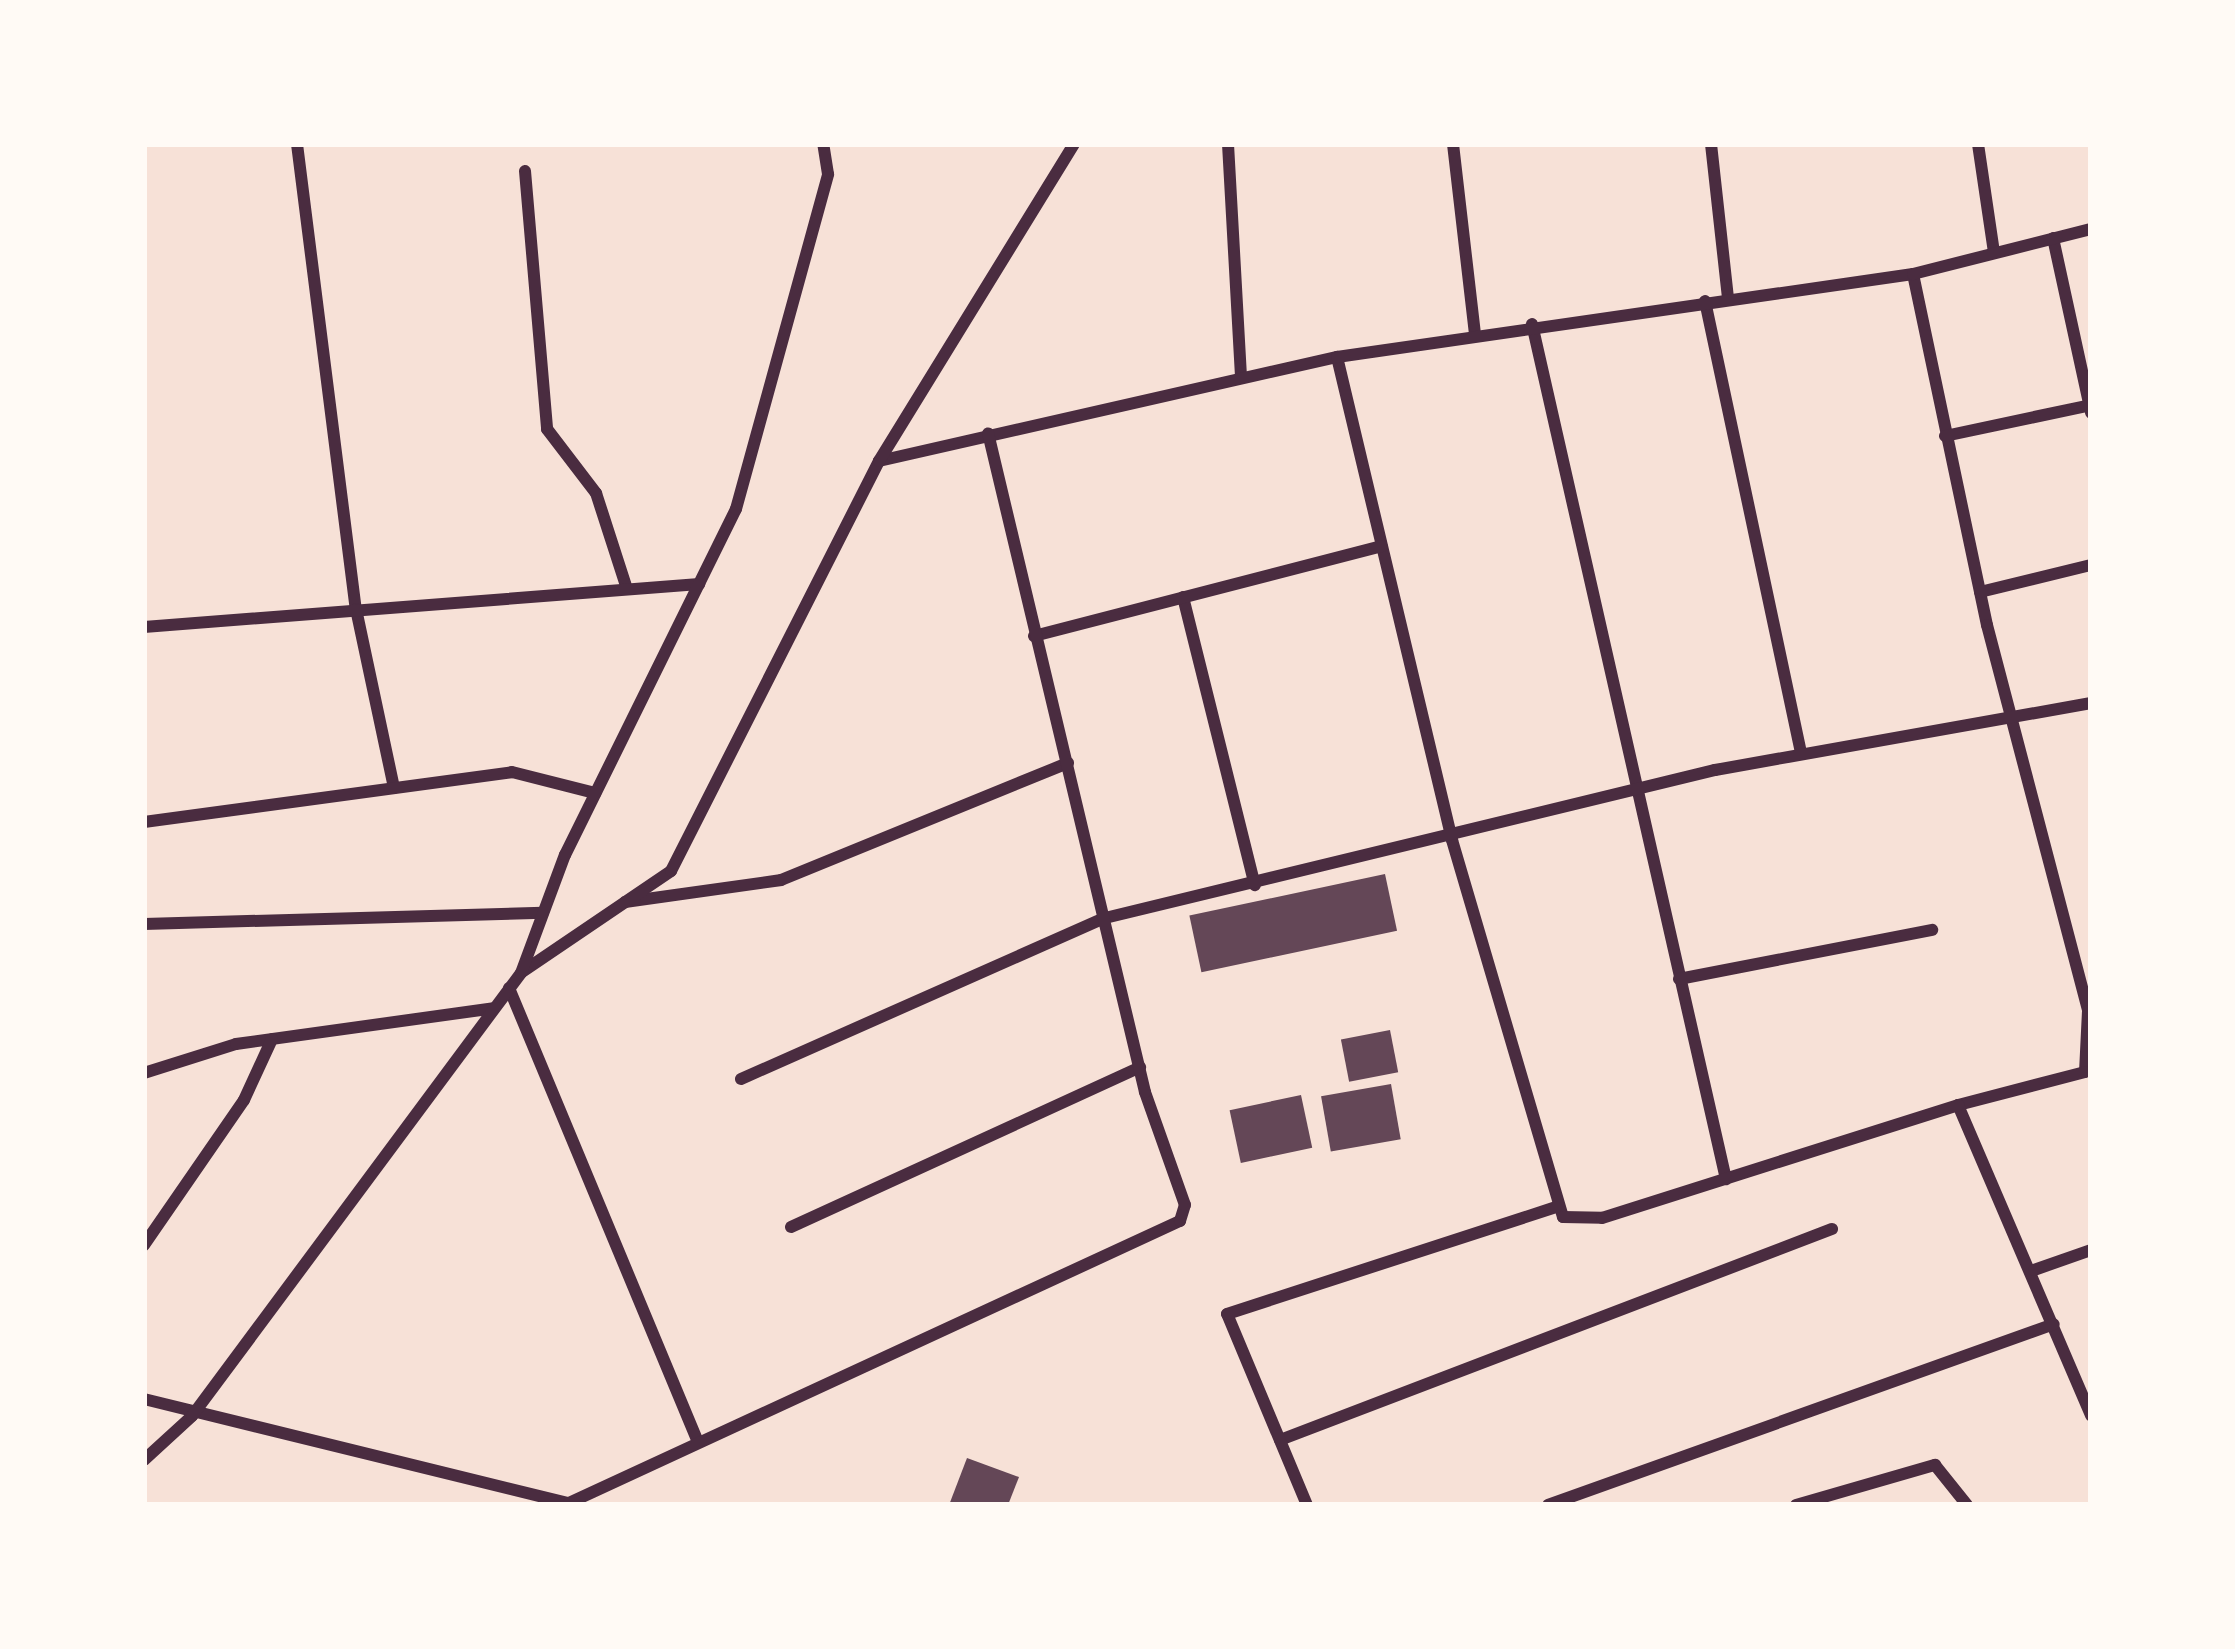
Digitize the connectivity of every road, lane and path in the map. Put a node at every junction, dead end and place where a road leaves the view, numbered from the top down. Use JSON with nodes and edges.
{"nodes":[{"id":1,"x":297,"y":144,"type":"edge"},
{"id":2,"x":823,"y":144,"type":"edge"},
{"id":3,"x":1074,"y":144,"type":"edge"},
{"id":4,"x":1228,"y":144,"type":"edge"},
{"id":5,"x":1453,"y":144,"type":"edge"},
{"id":6,"x":1711,"y":144,"type":"edge"},
{"id":7,"x":1978,"y":144,"type":"edge"},
{"id":8,"x":525,"y":171,"type":"dead end"},
{"id":9,"x":2091,"y":229,"type":"edge"},
{"id":10,"x":2053,"y":238,"type":"junction"},
{"id":11,"x":1994,"y":253,"type":"junction"},
{"id":12,"x":1913,"y":274,"type":"junction"},
{"id":13,"x":1728,"y":298,"type":"junction"},
{"id":14,"x":1705,"y":301,"type":"junction"},
{"id":15,"x":1532,"y":324,"type":"junction"},
{"id":16,"x":1475,"y":334,"type":"junction"},
{"id":17,"x":1337,"y":357,"type":"junction"},
{"id":18,"x":1241,"y":377,"type":"junction"},
{"id":19,"x":2090,"y":407,"type":"edge"},
{"id":20,"x":988,"y":434,"type":"junction"},
{"id":21,"x":1945,"y":436,"type":"junction"},
{"id":22,"x":879,"y":460,"type":"junction"},
{"id":23,"x":1382,"y":546,"type":"junction"},
{"id":24,"x":2091,"y":565,"type":"edge"},
{"id":25,"x":699,"y":584,"type":"junction"},
{"id":26,"x":626,"y":586,"type":"junction"},
{"id":27,"x":1980,"y":592,"type":"junction"},
{"id":28,"x":1183,"y":597,"type":"junction"},
{"id":29,"x":356,"y":609,"type":"junction"},
{"id":30,"x":144,"y":627,"type":"edge"},
{"id":31,"x":1034,"y":636,"type":"junction"},
{"id":32,"x":2091,"y":703,"type":"edge"},
{"id":33,"x":2014,"y":715,"type":"junction"},
{"id":34,"x":1801,"y":754,"type":"junction"},
{"id":35,"x":1068,"y":763,"type":"junction"},
{"id":36,"x":394,"y":788,"type":"junction"},
{"id":37,"x":1634,"y":792,"type":"junction"},
{"id":38,"x":596,"y":793,"type":"junction"},
{"id":39,"x":144,"y":822,"type":"edge"},
{"id":40,"x":1452,"y":840,"type":"junction"},
{"id":41,"x":1255,"y":885,"type":"junction"},
{"id":42,"x":624,"y":902,"type":"junction"},
{"id":43,"x":543,"y":913,"type":"junction"},
{"id":44,"x":1105,"y":918,"type":"junction"},
{"id":45,"x":144,"y":924,"type":"edge"},
{"id":46,"x":1932,"y":930,"type":"dead end"},
{"id":47,"x":521,"y":973,"type":"junction"},
{"id":48,"x":1679,"y":980,"type":"junction"},
{"id":49,"x":509,"y":988,"type":"junction"},
{"id":50,"x":494,"y":1008,"type":"junction"},
{"id":51,"x":272,"y":1039,"type":"junction"},
{"id":52,"x":1140,"y":1067,"type":"junction"},
{"id":53,"x":144,"y":1073,"type":"edge"},
{"id":54,"x":741,"y":1079,"type":"dead end"},
{"id":55,"x":1958,"y":1106,"type":"junction"},
{"id":56,"x":1726,"y":1179,"type":"junction"},
{"id":57,"x":1556,"y":1207,"type":"junction"},
{"id":58,"x":791,"y":1227,"type":"dead end"},
{"id":59,"x":1832,"y":1229,"type":"dead end"},
{"id":60,"x":144,"y":1245,"type":"edge"},
{"id":61,"x":2091,"y":1250,"type":"edge"},
{"id":62,"x":2034,"y":1270,"type":"junction"},
{"id":63,"x":2054,"y":1324,"type":"junction"},
{"id":64,"x":144,"y":1400,"type":"edge"},
{"id":65,"x":192,"y":1416,"type":"junction"},
{"id":66,"x":2091,"y":1416,"type":"edge"},
{"id":67,"x":696,"y":1438,"type":"junction"},
{"id":68,"x":1280,"y":1440,"type":"junction"},
{"id":69,"x":144,"y":1460,"type":"edge"},
{"id":70,"x":572,"y":1504,"type":"edge"},
{"id":71,"x":1306,"y":1505,"type":"edge"},
{"id":72,"x":1549,"y":1505,"type":"edge"},
{"id":73,"x":1796,"y":1505,"type":"edge"},
{"id":74,"x":1967,"y":1505,"type":"edge"}],
"edges":[{"from":1,"to":29,"type":"street"},
{"from":2,"to":25,"type":"street"},
{"from":3,"to":22,"type":"street"},
{"from":4,"to":18,"type":"street"},
{"from":5,"to":16,"type":"street"},
{"from":6,"to":13,"type":"street"},
{"from":7,"to":11,"type":"street"},
{"from":8,"to":26,"type":"street"},
{"from":9,"to":10,"type":"street"},
{"from":10,"to":11,"type":"street"},
{"from":10,"to":19,"type":"street"},
{"from":11,"to":12,"type":"street"},
{"from":12,"to":13,"type":"street"},
{"from":12,"to":21,"type":"street"},
{"from":13,"to":14,"type":"street"},
{"from":14,"to":15,"type":"street"},
{"from":14,"to":34,"type":"street"},
{"from":15,"to":16,"type":"street"},
{"from":15,"to":37,"type":"street"},
{"from":16,"to":17,"type":"street"},
{"from":17,"to":18,"type":"street"},
{"from":17,"to":23,"type":"street"},
{"from":18,"to":20,"type":"street"},
{"from":19,"to":21,"type":"street"},
{"from":20,"to":22,"type":"street"},
{"from":20,"to":31,"type":"street"},
{"from":21,"to":27,"type":"street"},
{"from":22,"to":42,"type":"street"},
{"from":23,"to":28,"type":"street"},
{"from":23,"to":40,"type":"street"},
{"from":24,"to":27,"type":"street"},
{"from":25,"to":26,"type":"street"},
{"from":25,"to":38,"type":"street"},
{"from":26,"to":29,"type":"street"},
{"from":27,"to":33,"type":"street"},
{"from":28,"to":31,"type":"street"},
{"from":28,"to":41,"type":"street"},
{"from":29,"to":30,"type":"street"},
{"from":29,"to":36,"type":"street"},
{"from":31,"to":35,"type":"street"},
{"from":32,"to":33,"type":"street"},
{"from":33,"to":34,"type":"street"},
{"from":33,"to":55,"type":"street"},
{"from":34,"to":37,"type":"street"},
{"from":35,"to":42,"type":"street"},
{"from":35,"to":44,"type":"street"},
{"from":36,"to":38,"type":"street"},
{"from":36,"to":39,"type":"street"},
{"from":37,"to":40,"type":"street"},
{"from":37,"to":48,"type":"street"},
{"from":38,"to":43,"type":"street"},
{"from":40,"to":41,"type":"street"},
{"from":40,"to":57,"type":"street"},
{"from":41,"to":44,"type":"street"},
{"from":42,"to":47,"type":"street"},
{"from":43,"to":45,"type":"street"},
{"from":43,"to":47,"type":"street"},
{"from":44,"to":52,"type":"street"},
{"from":44,"to":54,"type":"street"},
{"from":46,"to":48,"type":"street"},
{"from":47,"to":49,"type":"street"},
{"from":48,"to":56,"type":"street"},
{"from":49,"to":50,"type":"street"},
{"from":49,"to":67,"type":"street"},
{"from":50,"to":51,"type":"street"},
{"from":50,"to":65,"type":"street"},
{"from":51,"to":53,"type":"street"},
{"from":51,"to":60,"type":"street"},
{"from":52,"to":58,"type":"street"},
{"from":52,"to":67,"type":"street"},
{"from":55,"to":56,"type":"street"},
{"from":55,"to":62,"type":"street"},
{"from":56,"to":57,"type":"street"},
{"from":57,"to":68,"type":"street"},
{"from":59,"to":68,"type":"street"},
{"from":61,"to":62,"type":"street"},
{"from":62,"to":63,"type":"street"},
{"from":63,"to":66,"type":"street"},
{"from":63,"to":72,"type":"street"},
{"from":64,"to":65,"type":"street"},
{"from":65,"to":69,"type":"street"},
{"from":65,"to":70,"type":"street"},
{"from":67,"to":70,"type":"street"},
{"from":68,"to":71,"type":"street"},
{"from":73,"to":74,"type":"street"}]}
